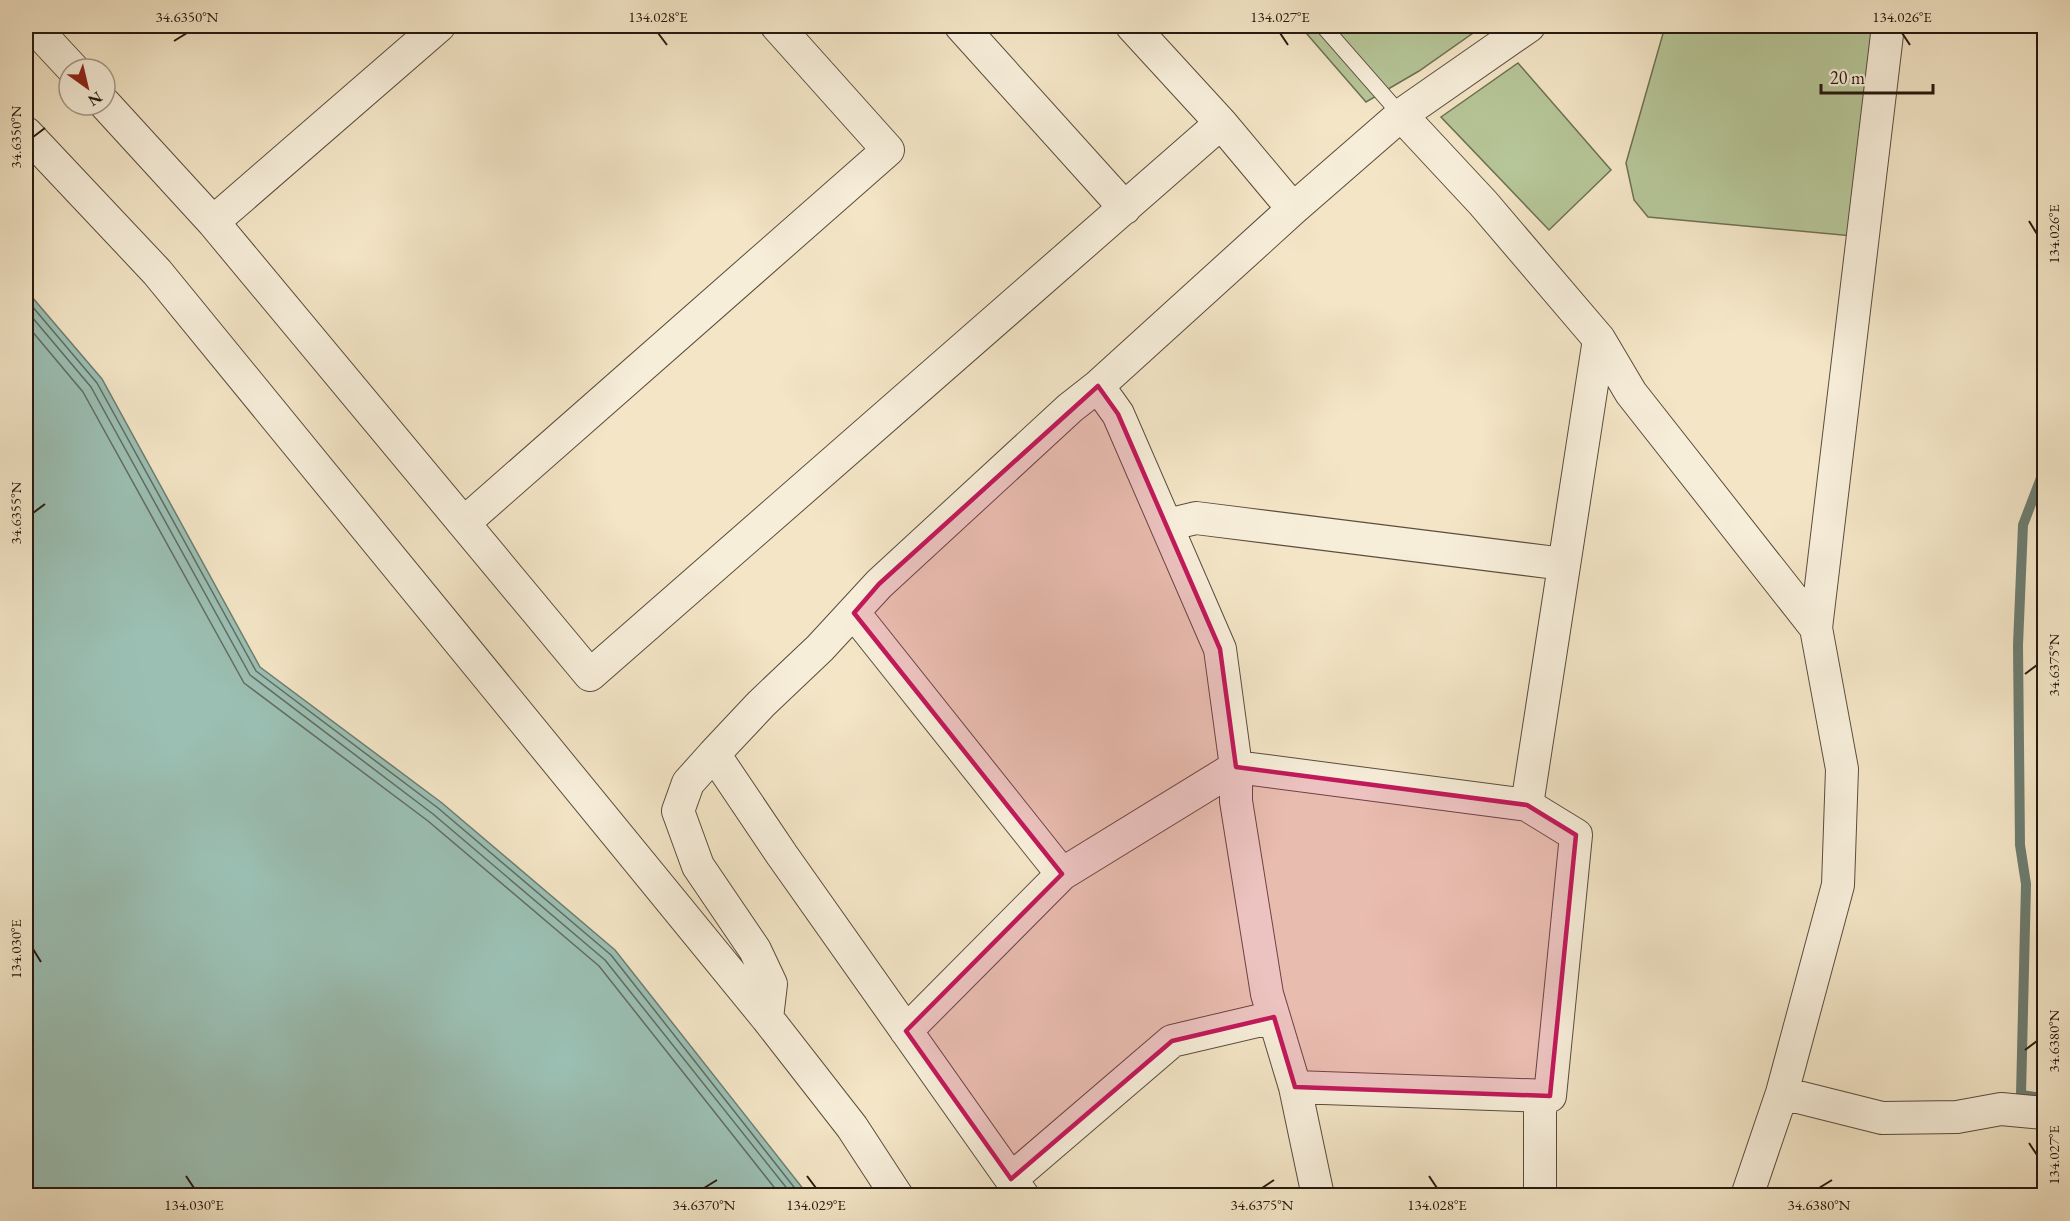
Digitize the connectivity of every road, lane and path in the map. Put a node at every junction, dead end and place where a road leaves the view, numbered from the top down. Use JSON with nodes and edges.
{"nodes":[{"id":1,"x":33,"y":26,"type":"edge"},
{"id":2,"x":439,"y":26,"type":"edge"},
{"id":3,"x":777,"y":26,"type":"edge"},
{"id":4,"x":961,"y":26,"type":"edge"},
{"id":5,"x":1132,"y":26,"type":"edge"},
{"id":6,"x":1323,"y":26,"type":"edge"},
{"id":7,"x":1529,"y":26,"type":"edge"},
{"id":8,"x":1888,"y":26,"type":"edge"},
{"id":9,"x":62,"y":57,"type":"edge"},
{"id":10,"x":1401,"y":115,"type":"junction"},
{"id":11,"x":117,"y":117,"type":"edge"},
{"id":12,"x":1221,"y":123,"type":"junction"},
{"id":13,"x":26,"y":133,"type":"edge"},
{"id":14,"x":1125,"y":208,"type":"junction"},
{"id":15,"x":1293,"y":209,"type":"junction"},
{"id":16,"x":213,"y":222,"type":"junction"},
{"id":17,"x":1599,"y":339,"type":"junction"},
{"id":18,"x":1098,"y":386,"type":"junction"},
{"id":19,"x":465,"y":522,"type":"junction"},
{"id":20,"x":1167,"y":525,"type":"junction"},
{"id":21,"x":1564,"y":564,"type":"junction"},
{"id":22,"x":854,"y":613,"type":"junction"},
{"id":23,"x":1816,"y":628,"type":"junction"},
{"id":24,"x":714,"y":754,"type":"junction"},
{"id":25,"x":1236,"y":767,"type":"junction"},
{"id":26,"x":1527,"y":805,"type":"junction"},
{"id":27,"x":1062,"y":874,"type":"junction"},
{"id":28,"x":1274,"y":1017,"type":"junction"},
{"id":29,"x":767,"y":1018,"type":"junction"},
{"id":30,"x":906,"y":1031,"type":"junction"},
{"id":31,"x":1295,"y":1088,"type":"junction"},
{"id":32,"x":1782,"y":1093,"type":"junction"},
{"id":33,"x":1540,"y":1096,"type":"junction"},
{"id":34,"x":2044,"y":1113,"type":"edge"},
{"id":35,"x":1017,"y":1187,"type":"edge"},
{"id":36,"x":1309,"y":1194,"type":"edge"},
{"id":37,"x":897,"y":1196,"type":"edge"},
{"id":38,"x":1540,"y":1196,"type":"edge"},
{"id":39,"x":1747,"y":1196,"type":"edge"}],
"edges":[{"from":1,"to":9,"type":"street"},
{"from":2,"to":16,"type":"street"},
{"from":3,"to":19,"type":"street"},
{"from":4,"to":14,"type":"street"},
{"from":5,"to":12,"type":"street"},
{"from":6,"to":10,"type":"lane"},
{"from":7,"to":10,"type":"street"},
{"from":8,"to":23,"type":"street"},
{"from":10,"to":15,"type":"street"},
{"from":10,"to":17,"type":"street"},
{"from":11,"to":16,"type":"street"},
{"from":12,"to":14,"type":"street"},
{"from":12,"to":15,"type":"street"},
{"from":13,"to":29,"type":"street"},
{"from":14,"to":19,"type":"street"},
{"from":15,"to":18,"type":"street"},
{"from":16,"to":19,"type":"street"},
{"from":17,"to":21,"type":"street"},
{"from":17,"to":23,"type":"street"},
{"from":18,"to":20,"type":"street"},
{"from":18,"to":22,"type":"street"},
{"from":20,"to":21,"type":"street"},
{"from":20,"to":25,"type":"street"},
{"from":21,"to":26,"type":"street"},
{"from":22,"to":24,"type":"street"},
{"from":22,"to":27,"type":"street"},
{"from":23,"to":32,"type":"street"},
{"from":24,"to":29,"type":"street"},
{"from":24,"to":30,"type":"street"},
{"from":25,"to":26,"type":"street"},
{"from":25,"to":27,"type":"street"},
{"from":25,"to":28,"type":"street"},
{"from":26,"to":33,"type":"street"},
{"from":27,"to":30,"type":"street"},
{"from":28,"to":31,"type":"street"},
{"from":28,"to":35,"type":"street"},
{"from":29,"to":37,"type":"street"},
{"from":30,"to":35,"type":"street"},
{"from":31,"to":33,"type":"street"},
{"from":31,"to":36,"type":"street"},
{"from":32,"to":34,"type":"street"},
{"from":32,"to":39,"type":"street"},
{"from":33,"to":38,"type":"street"}]}
